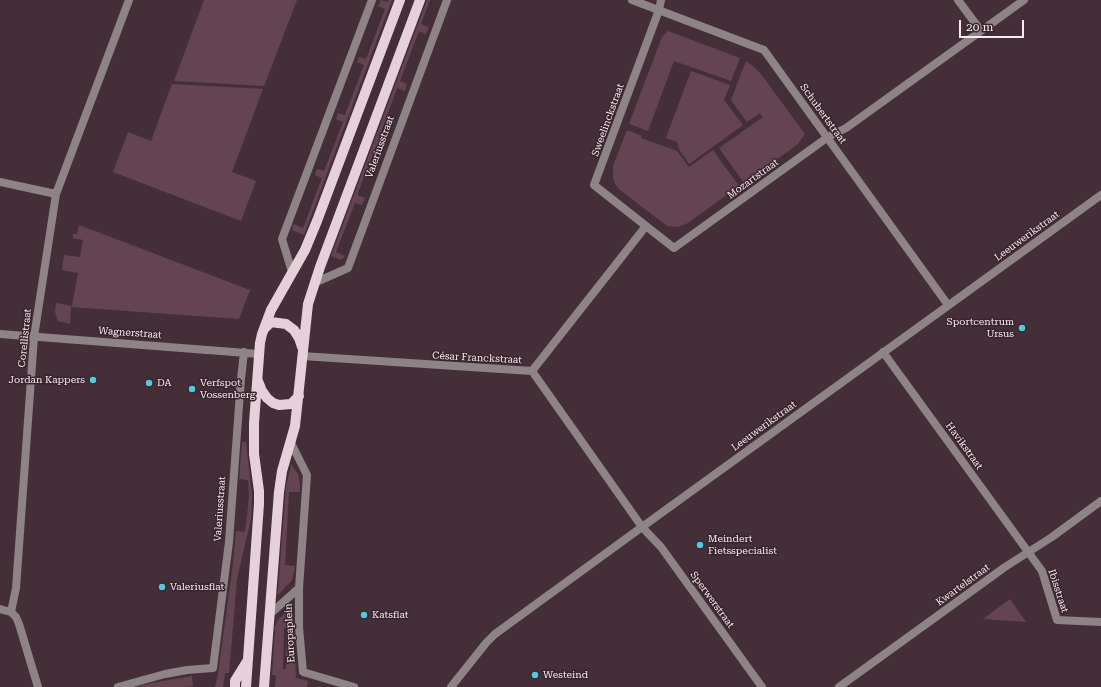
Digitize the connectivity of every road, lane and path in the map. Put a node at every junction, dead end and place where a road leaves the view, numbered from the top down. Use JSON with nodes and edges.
{"nodes":[{"id":1,"x":129,"y":0,"type":"edge"},
{"id":2,"x":372,"y":0,"type":"edge"},
{"id":3,"x":400,"y":0,"type":"edge"},
{"id":4,"x":420,"y":0,"type":"edge"},
{"id":5,"x":447,"y":0,"type":"edge"},
{"id":6,"x":632,"y":0,"type":"edge"},
{"id":7,"x":661,"y":0,"type":"edge"},
{"id":8,"x":958,"y":0,"type":"edge"},
{"id":9,"x":1024,"y":0,"type":"edge"},
{"id":10,"x":659,"y":10,"type":"junction"},
{"id":11,"x":981,"y":31,"type":"junction"},
{"id":12,"x":828,"y":137,"type":"junction"},
{"id":13,"x":0,"y":182,"type":"edge"},
{"id":14,"x":56,"y":194,"type":"junction"},
{"id":15,"x":1101,"y":195,"type":"edge"},
{"id":16,"x":646,"y":226,"type":"junction"},
{"id":17,"x":292,"y":272,"type":"junction"},
{"id":18,"x":314,"y":283,"type":"junction"},
{"id":19,"x":948,"y":305,"type":"junction"},
{"id":20,"x":265,"y":328,"type":"junction"},
{"id":21,"x":0,"y":334,"type":"edge"},
{"id":22,"x":34,"y":337,"type":"junction"},
{"id":23,"x":244,"y":352,"type":"junction"},
{"id":24,"x":883,"y":352,"type":"junction"},
{"id":25,"x":303,"y":353,"type":"junction"},
{"id":26,"x":260,"y":354,"type":"junction"},
{"id":27,"x":532,"y":371,"type":"junction"},
{"id":28,"x":258,"y":379,"type":"junction"},
{"id":29,"x":299,"y":396,"type":"junction"},
{"id":30,"x":291,"y":443,"type":"junction"},
{"id":31,"x":1101,"y":501,"type":"edge"},
{"id":32,"x":642,"y":527,"type":"junction"},
{"id":33,"x":1029,"y":551,"type":"junction"},
{"id":34,"x":298,"y":588,"type":"junction"},
{"id":35,"x":0,"y":609,"type":"edge"},
{"id":36,"x":11,"y":612,"type":"junction"},
{"id":37,"x":270,"y":614,"type":"junction"},
{"id":38,"x":1101,"y":622,"type":"edge"},
{"id":39,"x":248,"y":658,"type":"junction"},
{"id":40,"x":38,"y":687,"type":"edge"},
{"id":41,"x":118,"y":687,"type":"edge"},
{"id":42,"x":234,"y":687,"type":"edge"},
{"id":43,"x":246,"y":687,"type":"edge"},
{"id":44,"x":264,"y":687,"type":"edge"},
{"id":45,"x":354,"y":687,"type":"edge"},
{"id":46,"x":451,"y":687,"type":"edge"},
{"id":47,"x":762,"y":687,"type":"edge"},
{"id":48,"x":839,"y":687,"type":"edge"}],
"edges":[{"from":1,"to":14,"type":"street","name":"Corellistraat"},
{"from":2,"to":17,"type":"street"},
{"from":3,"to":17,"type":"main road"},
{"from":4,"to":18,"type":"main road","name":"Valeriusstraat"},
{"from":5,"to":18,"type":"street","name":"Valeriusstraat"},
{"from":6,"to":10,"type":"street","name":"Schubertstraat"},
{"from":7,"to":10,"type":"street","name":"Sweelinckstraat"},
{"from":8,"to":11,"type":"street"},
{"from":9,"to":11,"type":"street","name":"Mozartstraat"},
{"from":10,"to":12,"type":"street","name":"Schubertstraat"},
{"from":10,"to":16,"type":"street","name":"Sweelinckstraat"},
{"from":11,"to":12,"type":"street","name":"Mozartstraat"},
{"from":12,"to":16,"type":"street","name":"Mozartstraat"},
{"from":12,"to":19,"type":"street","name":"Schubertstraat"},
{"from":13,"to":14,"type":"street"},
{"from":14,"to":22,"type":"street","name":"Corellistraat"},
{"from":15,"to":19,"type":"street","name":"Leeuwerikstraat"},
{"from":16,"to":27,"type":"street"},
{"from":17,"to":20,"type":"main road"},
{"from":18,"to":25,"type":"main road","name":"Valeriusstraat"},
{"from":19,"to":24,"type":"street","name":"Leeuwerikstraat"},
{"from":20,"to":25,"type":"main road","name":"Valeriusstraat"},
{"from":20,"to":26,"type":"main road"},
{"from":21,"to":22,"type":"street","name":"Wagnerstraat"},
{"from":22,"to":23,"type":"street","name":"Wagnerstraat"},
{"from":22,"to":36,"type":"street","name":"Corellistraat"},
{"from":23,"to":26,"type":"street","name":"Wagnerstraat"},
{"from":23,"to":41,"type":"street","name":"Valeriusstraat"},
{"from":24,"to":32,"type":"street","name":"Leeuwerikstraat"},
{"from":24,"to":33,"type":"street","name":"Havikstraat"},
{"from":25,"to":27,"type":"street","name":"César Franckstraat"},
{"from":25,"to":29,"type":"main road","name":"Valeriusstraat"},
{"from":26,"to":28,"type":"main road"},
{"from":27,"to":32,"type":"street","name":"César Franckstraat"},
{"from":28,"to":29,"type":"main road"},
{"from":28,"to":39,"type":"main road"},
{"from":29,"to":30,"type":"main road","name":"Valeriusstraat"},
{"from":30,"to":34,"type":"street"},
{"from":30,"to":37,"type":"main road","name":"Valeriusstraat"},
{"from":31,"to":33,"type":"street","name":"Kwartelstraat"},
{"from":32,"to":46,"type":"street","name":"Leeuwerikstraat"},
{"from":32,"to":47,"type":"street","name":"Sperwerstraat"},
{"from":33,"to":38,"type":"street","name":"Ibisstraat"},
{"from":33,"to":48,"type":"street","name":"Kwartelstraat"},
{"from":34,"to":37,"type":"street"},
{"from":34,"to":45,"type":"street","name":"Europaplein"},
{"from":35,"to":36,"type":"street"},
{"from":36,"to":40,"type":"street"},
{"from":37,"to":44,"type":"main road","name":"Valeriusstraat"},
{"from":39,"to":42,"type":"main road"},
{"from":39,"to":43,"type":"main road"}]}
